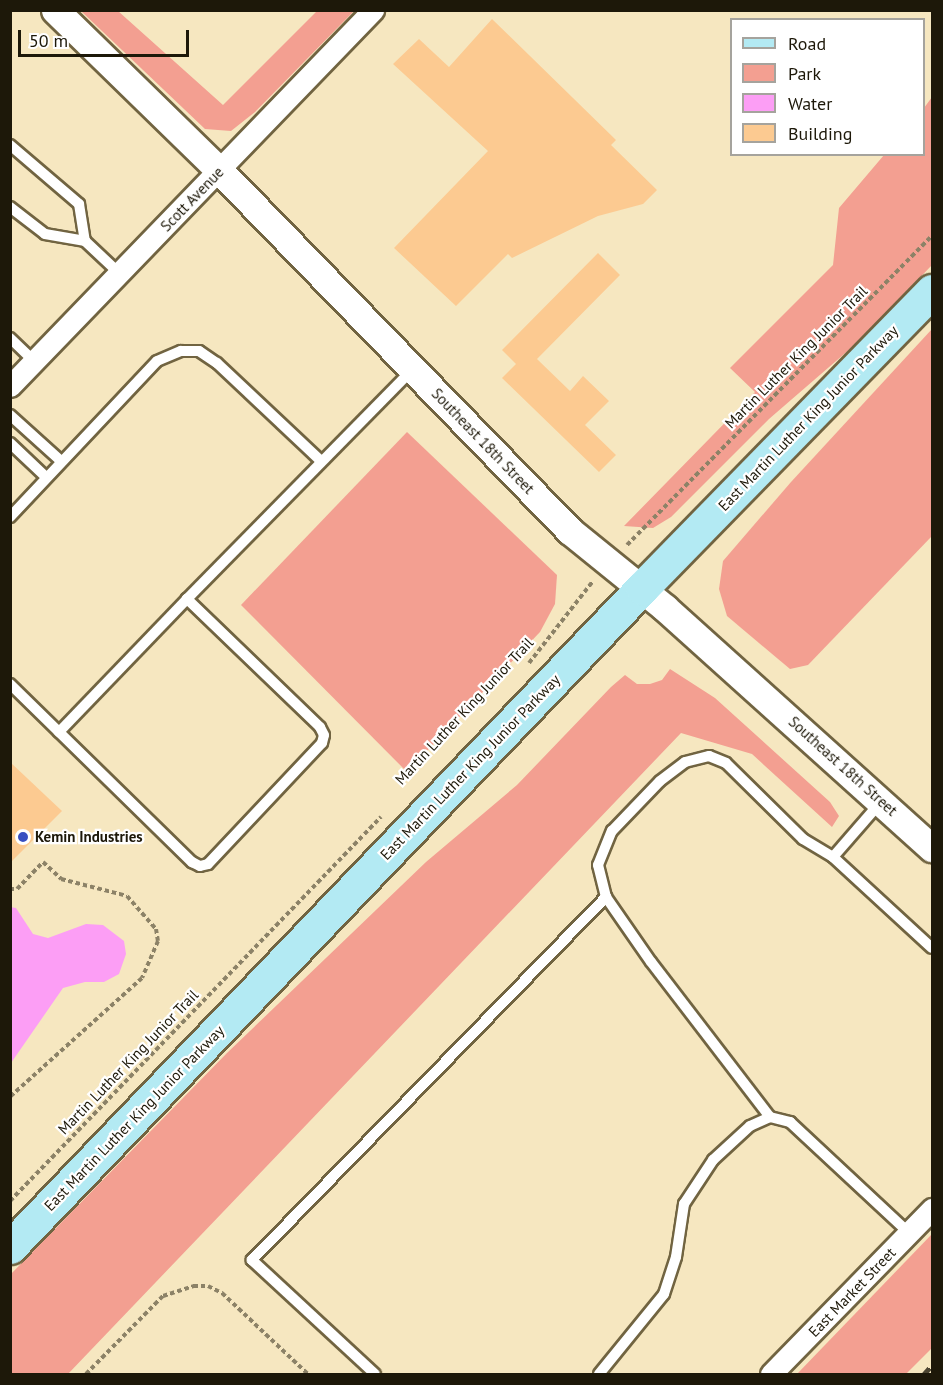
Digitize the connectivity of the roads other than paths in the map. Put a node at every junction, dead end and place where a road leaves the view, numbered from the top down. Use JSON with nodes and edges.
{"nodes":[{"id":1,"x":55,"y":10,"type":"edge"},
{"id":2,"x":373,"y":10,"type":"edge"},
{"id":3,"x":10,"y":145,"type":"edge"},
{"id":4,"x":220,"y":171,"type":"junction"},
{"id":5,"x":10,"y":207,"type":"edge"},
{"id":6,"x":85,"y":241,"type":"junction"},
{"id":7,"x":120,"y":274,"type":"junction"},
{"id":8,"x":933,"y":291,"type":"edge"},
{"id":9,"x":10,"y":338,"type":"edge"},
{"id":10,"x":34,"y":361,"type":"junction"},
{"id":11,"x":413,"y":369,"type":"junction"},
{"id":12,"x":10,"y":386,"type":"edge"},
{"id":13,"x":10,"y":415,"type":"edge"},
{"id":14,"x":10,"y":443,"type":"edge"},
{"id":15,"x":61,"y":461,"type":"junction"},
{"id":16,"x":321,"y":461,"type":"junction"},
{"id":17,"x":46,"y":477,"type":"junction"},
{"id":18,"x":10,"y":517,"type":"edge"},
{"id":19,"x":642,"y":588,"type":"junction"},
{"id":20,"x":187,"y":598,"type":"junction"},
{"id":21,"x":10,"y":684,"type":"edge"},
{"id":22,"x":59,"y":732,"type":"junction"},
{"id":23,"x":883,"y":800,"type":"junction"},
{"id":24,"x":933,"y":848,"type":"edge"},
{"id":25,"x":833,"y":857,"type":"junction"},
{"id":26,"x":606,"y":897,"type":"junction"},
{"id":27,"x":932,"y":945,"type":"edge"},
{"id":28,"x":770,"y":1117,"type":"junction"},
{"id":29,"x":933,"y":1209,"type":"edge"},
{"id":30,"x":909,"y":1233,"type":"junction"},
{"id":31,"x":10,"y":1247,"type":"edge"},
{"id":32,"x":375,"y":1374,"type":"edge"},
{"id":33,"x":599,"y":1374,"type":"edge"},
{"id":34,"x":771,"y":1374,"type":"edge"}],
"edges":[{"from":1,"to":4,"type":"street","name":"Southeast 18th Street"},
{"from":2,"to":4,"type":"street","name":"Scott Avenue"},
{"from":3,"to":6,"type":"lane"},
{"from":4,"to":7,"type":"street","name":"Scott Avenue"},
{"from":4,"to":11,"type":"street","name":"Southeast 18th Street"},
{"from":5,"to":6,"type":"lane"},
{"from":6,"to":7,"type":"lane"},
{"from":7,"to":10,"type":"street","name":"Scott Avenue"},
{"from":8,"to":19,"type":"main road","name":"East Martin Luther King Junior Parkway"},
{"from":9,"to":10,"type":"lane"},
{"from":10,"to":12,"type":"street","name":"Scott Avenue"},
{"from":11,"to":16,"type":"lane"},
{"from":11,"to":19,"type":"street","name":"Southeast 18th Street"},
{"from":13,"to":15,"type":"lane"},
{"from":14,"to":17,"type":"lane"},
{"from":15,"to":16,"type":"lane"},
{"from":15,"to":17,"type":"lane"},
{"from":16,"to":20,"type":"lane"},
{"from":17,"to":18,"type":"lane"},
{"from":19,"to":23,"type":"street","name":"Southeast 18th Street"},
{"from":19,"to":31,"type":"main road","name":"East Martin Luther King Junior Parkway"},
{"from":20,"to":22,"type":"lane"},
{"from":20,"to":22,"type":"lane"},
{"from":21,"to":22,"type":"lane"},
{"from":23,"to":24,"type":"street","name":"Southeast 18th Street"},
{"from":23,"to":25,"type":"lane"},
{"from":25,"to":26,"type":"lane"},
{"from":25,"to":27,"type":"lane"},
{"from":26,"to":28,"type":"lane"},
{"from":26,"to":32,"type":"lane"},
{"from":28,"to":30,"type":"lane"},
{"from":28,"to":33,"type":"lane"},
{"from":29,"to":30,"type":"street","name":"East Market Street"},
{"from":30,"to":34,"type":"street","name":"East Market Street"}]}
